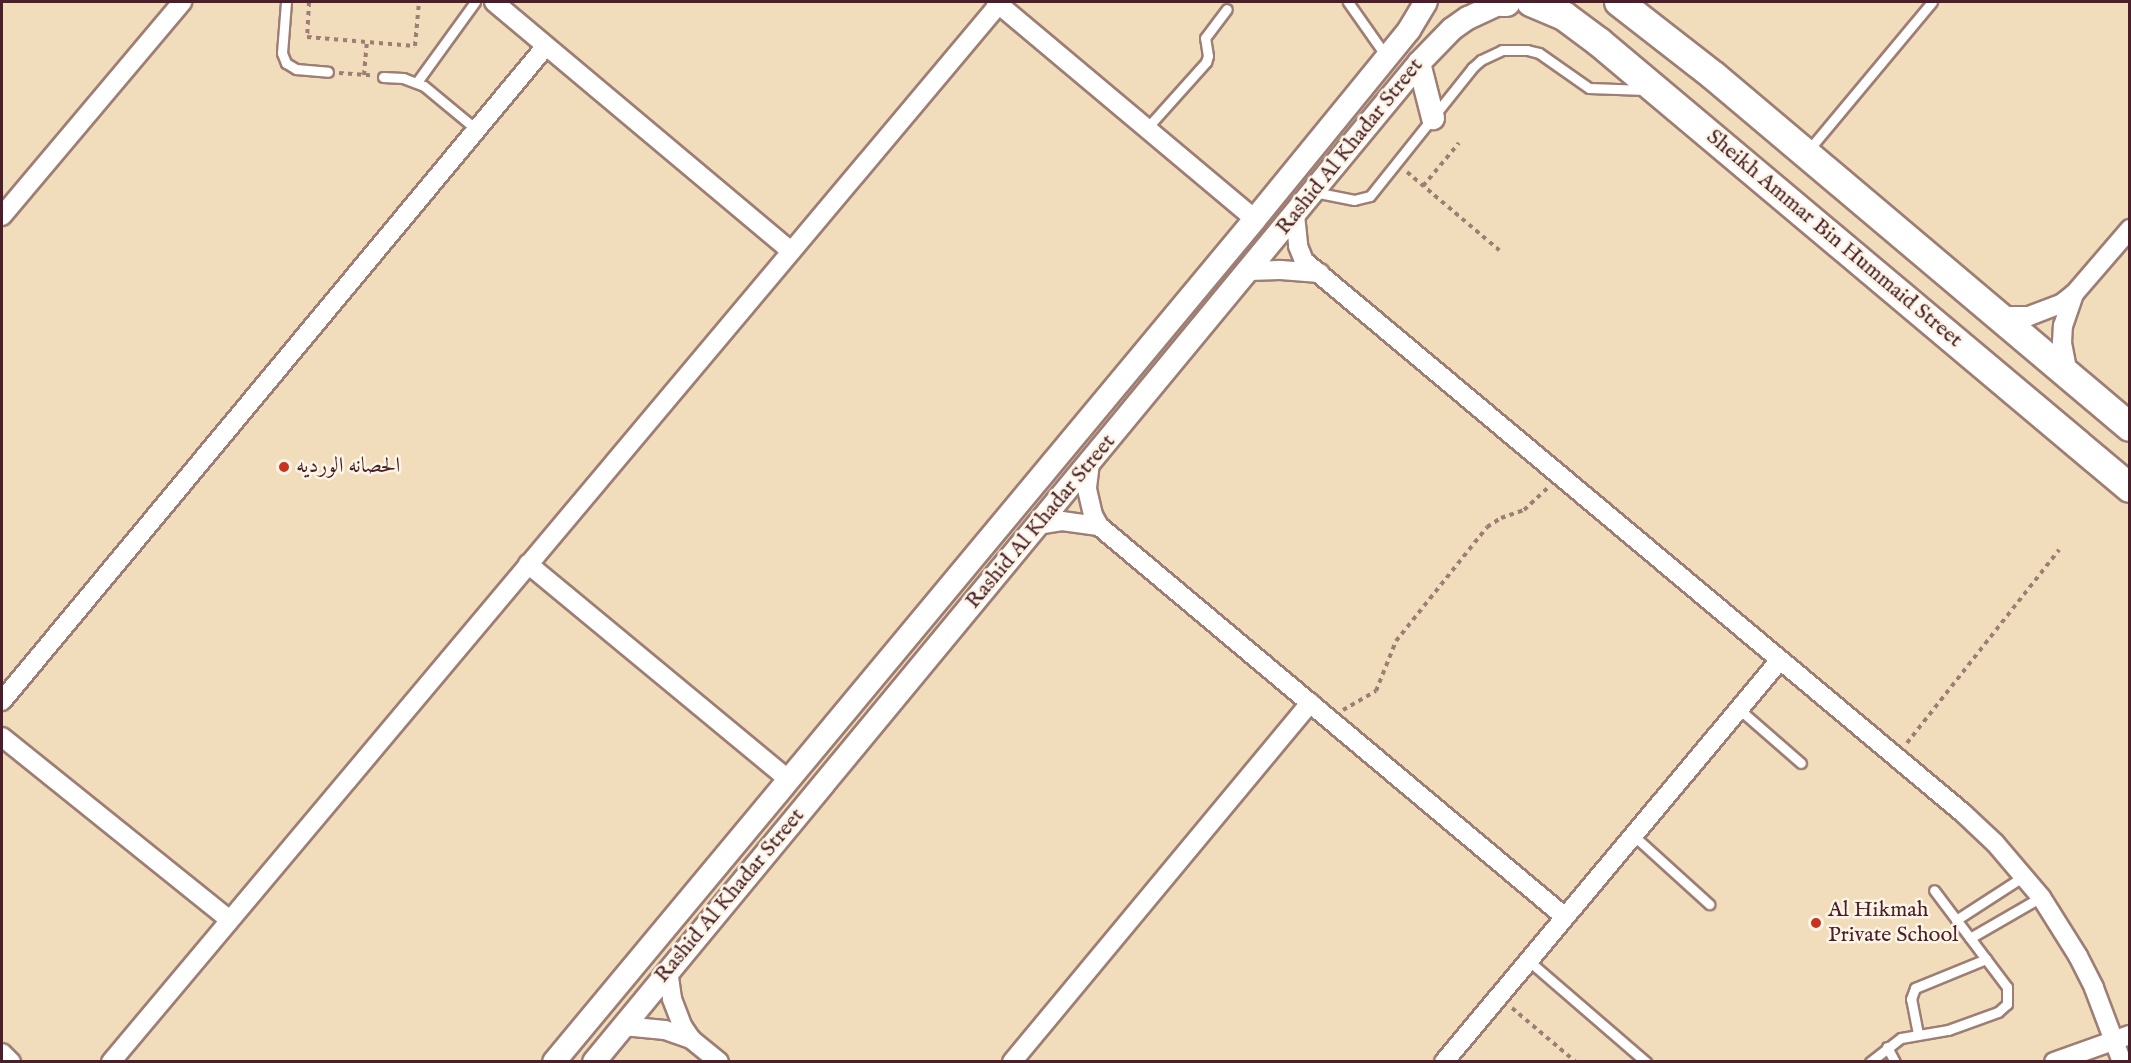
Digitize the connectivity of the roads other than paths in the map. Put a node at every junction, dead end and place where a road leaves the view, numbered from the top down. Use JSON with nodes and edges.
{"nodes":[{"id":1,"x":182,"y":2,"type":"edge"},
{"id":2,"x":286,"y":2,"type":"edge"},
{"id":3,"x":475,"y":2,"type":"edge"},
{"id":4,"x":494,"y":2,"type":"edge"},
{"id":5,"x":1348,"y":2,"type":"edge"},
{"id":6,"x":1426,"y":2,"type":"edge"},
{"id":7,"x":1504,"y":2,"type":"edge"},
{"id":8,"x":1531,"y":2,"type":"edge"},
{"id":9,"x":1619,"y":2,"type":"edge"},
{"id":10,"x":1650,"y":2,"type":"edge"},
{"id":11,"x":1932,"y":2,"type":"edge"},
{"id":12,"x":998,"y":3,"type":"edge"},
{"id":13,"x":1227,"y":9,"type":"dead end"},
{"id":14,"x":546,"y":46,"type":"junction"},
{"id":15,"x":1386,"y":56,"type":"junction"},
{"id":16,"x":1419,"y":63,"type":"junction"},
{"id":17,"x":328,"y":72,"type":"road end"},
{"id":18,"x":383,"y":76,"type":"road end"},
{"id":19,"x":1714,"y":76,"type":"junction"},
{"id":20,"x":417,"y":82,"type":"junction"},
{"id":21,"x":1657,"y":90,"type":"junction"},
{"id":22,"x":1433,"y":118,"type":"junction"},
{"id":23,"x":1147,"y":128,"type":"junction"},
{"id":24,"x":477,"y":129,"type":"junction"},
{"id":25,"x":1806,"y":153,"type":"junction"},
{"id":26,"x":1314,"y":192,"type":"junction"},
{"id":27,"x":1295,"y":215,"type":"junction"},
{"id":28,"x":2,"y":216,"type":"edge"},
{"id":29,"x":1255,"y":219,"type":"junction"},
{"id":30,"x":2130,"y":229,"type":"edge"},
{"id":31,"x":791,"y":251,"type":"junction"},
{"id":32,"x":1248,"y":271,"type":"junction"},
{"id":33,"x":1320,"y":273,"type":"junction"},
{"id":34,"x":2074,"y":294,"type":"junction"},
{"id":35,"x":1995,"y":316,"type":"junction"},
{"id":36,"x":2068,"y":376,"type":"junction"},
{"id":37,"x":2130,"y":427,"type":"edge"},
{"id":38,"x":1090,"y":463,"type":"junction"},
{"id":39,"x":2130,"y":488,"type":"edge"},
{"id":40,"x":1037,"y":525,"type":"junction"},
{"id":41,"x":1100,"y":526,"type":"junction"},
{"id":42,"x":528,"y":564,"type":"junction"},
{"id":43,"x":1780,"y":660,"type":"junction"},
{"id":44,"x":2,"y":701,"type":"edge"},
{"id":45,"x":1310,"y":703,"type":"junction"},
{"id":46,"x":1739,"y":709,"type":"junction"},
{"id":47,"x":2,"y":737,"type":"edge"},
{"id":48,"x":1802,"y":763,"type":"dead end"},
{"id":49,"x":789,"y":780,"type":"junction"},
{"id":50,"x":1633,"y":835,"type":"junction"},
{"id":51,"x":2024,"y":876,"type":"junction"},
{"id":52,"x":1934,"y":890,"type":"dead end"},
{"id":53,"x":2041,"y":897,"type":"junction"},
{"id":54,"x":1709,"y":904,"type":"dead end"},
{"id":55,"x":1565,"y":917,"type":"junction"},
{"id":56,"x":230,"y":920,"type":"junction"},
{"id":57,"x":1956,"y":920,"type":"junction"},
{"id":58,"x":1970,"y":938,"type":"junction"},
{"id":59,"x":1986,"y":959,"type":"junction"},
{"id":60,"x":1529,"y":961,"type":"junction"},
{"id":61,"x":668,"y":970,"type":"junction"},
{"id":62,"x":623,"y":1026,"type":"junction"},
{"id":63,"x":1918,"y":1034,"type":"junction"},
{"id":64,"x":2122,"y":1038,"type":"edge"},
{"id":65,"x":691,"y":1039,"type":"junction"},
{"id":66,"x":1887,"y":1047,"type":"junction"},
{"id":67,"x":2,"y":1053,"type":"edge"},
{"id":68,"x":11,"y":1062,"type":"edge"},
{"id":69,"x":111,"y":1062,"type":"edge"},
{"id":70,"x":554,"y":1062,"type":"edge"},
{"id":71,"x":594,"y":1062,"type":"edge"},
{"id":72,"x":719,"y":1062,"type":"edge"},
{"id":73,"x":1012,"y":1062,"type":"edge"},
{"id":74,"x":1444,"y":1062,"type":"edge"},
{"id":75,"x":1646,"y":1062,"type":"edge"},
{"id":76,"x":1870,"y":1062,"type":"edge"},
{"id":77,"x":1895,"y":1062,"type":"edge"},
{"id":78,"x":2054,"y":1062,"type":"edge"},
{"id":79,"x":2122,"y":1062,"type":"edge"}],
"edges":[{"from":1,"to":28,"type":"street"},
{"from":2,"to":17,"type":"lane"},
{"from":3,"to":20,"type":"lane"},
{"from":4,"to":14,"type":"street"},
{"from":5,"to":15,"type":"lane"},
{"from":6,"to":15,"type":"street","name":"Rashid Al Khadar Street"},
{"from":7,"to":16,"type":"street","name":"Rashid Al Khadar Street"},
{"from":8,"to":21,"type":"main road","name":"Sheikh Ammar Bin Hummaid Street"},
{"from":9,"to":19,"type":"main road","name":"Sheikh Ammar Bin Hummaid Street"},
{"from":10,"to":19,"type":"main road"},
{"from":11,"to":25,"type":"lane"},
{"from":12,"to":23,"type":"street"},
{"from":12,"to":31,"type":"street"},
{"from":13,"to":23,"type":"lane"},
{"from":14,"to":24,"type":"street"},
{"from":14,"to":31,"type":"street"},
{"from":15,"to":29,"type":"street","name":"Rashid Al Khadar Street"},
{"from":16,"to":22,"type":"street"},
{"from":16,"to":26,"type":"street","name":"Rashid Al Khadar Street"},
{"from":18,"to":20,"type":"lane"},
{"from":19,"to":25,"type":"main road","name":"Sheikh Ammar Bin Hummaid Street"},
{"from":20,"to":24,"type":"lane"},
{"from":21,"to":22,"type":"lane"},
{"from":21,"to":39,"type":"main road","name":"Sheikh Ammar Bin Hummaid Street"},
{"from":22,"to":26,"type":"lane"},
{"from":23,"to":29,"type":"street"},
{"from":24,"to":44,"type":"street"},
{"from":25,"to":35,"type":"main road","name":"Sheikh Ammar Bin Hummaid Street"},
{"from":26,"to":27,"type":"street","name":"Rashid Al Khadar Street"},
{"from":27,"to":32,"type":"street","name":"Rashid Al Khadar Street"},
{"from":27,"to":33,"type":"street"},
{"from":29,"to":49,"type":"street","name":"Rashid Al Khadar Street"},
{"from":30,"to":34,"type":"street"},
{"from":31,"to":42,"type":"street"},
{"from":32,"to":33,"type":"street"},
{"from":32,"to":38,"type":"street","name":"Rashid Al Khadar Street"},
{"from":33,"to":43,"type":"street"},
{"from":34,"to":35,"type":"street"},
{"from":34,"to":36,"type":"street"},
{"from":35,"to":36,"type":"main road","name":"Sheikh Ammar Bin Hummaid Street"},
{"from":36,"to":37,"type":"main road","name":"Sheikh Ammar Bin Hummaid Street"},
{"from":38,"to":40,"type":"street","name":"Rashid Al Khadar Street"},
{"from":38,"to":41,"type":"street"},
{"from":40,"to":41,"type":"street"},
{"from":40,"to":61,"type":"street","name":"Rashid Al Khadar Street"},
{"from":41,"to":45,"type":"street"},
{"from":42,"to":49,"type":"street"},
{"from":42,"to":56,"type":"street"},
{"from":43,"to":46,"type":"street"},
{"from":43,"to":51,"type":"street"},
{"from":45,"to":55,"type":"street"},
{"from":45,"to":73,"type":"street"},
{"from":46,"to":48,"type":"lane"},
{"from":46,"to":50,"type":"street"},
{"from":47,"to":56,"type":"street"},
{"from":49,"to":70,"type":"street","name":"Rashid Al Khadar Street"},
{"from":50,"to":54,"type":"lane"},
{"from":50,"to":55,"type":"street"},
{"from":51,"to":53,"type":"street"},
{"from":51,"to":57,"type":"lane"},
{"from":52,"to":57,"type":"lane"},
{"from":53,"to":58,"type":"lane"},
{"from":53,"to":64,"type":"street"},
{"from":55,"to":60,"type":"street"},
{"from":56,"to":69,"type":"street"},
{"from":57,"to":58,"type":"lane"},
{"from":58,"to":59,"type":"lane"},
{"from":59,"to":63,"type":"lane"},
{"from":59,"to":63,"type":"lane"},
{"from":60,"to":74,"type":"street"},
{"from":60,"to":75,"type":"lane"},
{"from":61,"to":62,"type":"street","name":"Rashid Al Khadar Street"},
{"from":61,"to":65,"type":"street"},
{"from":62,"to":65,"type":"street"},
{"from":62,"to":71,"type":"street","name":"Rashid Al Khadar Street"},
{"from":63,"to":66,"type":"lane"},
{"from":64,"to":78,"type":"street"},
{"from":64,"to":79,"type":"street"},
{"from":65,"to":72,"type":"street"},
{"from":66,"to":76,"type":"lane"},
{"from":66,"to":77,"type":"lane"},
{"from":67,"to":68,"type":"street"}]}
